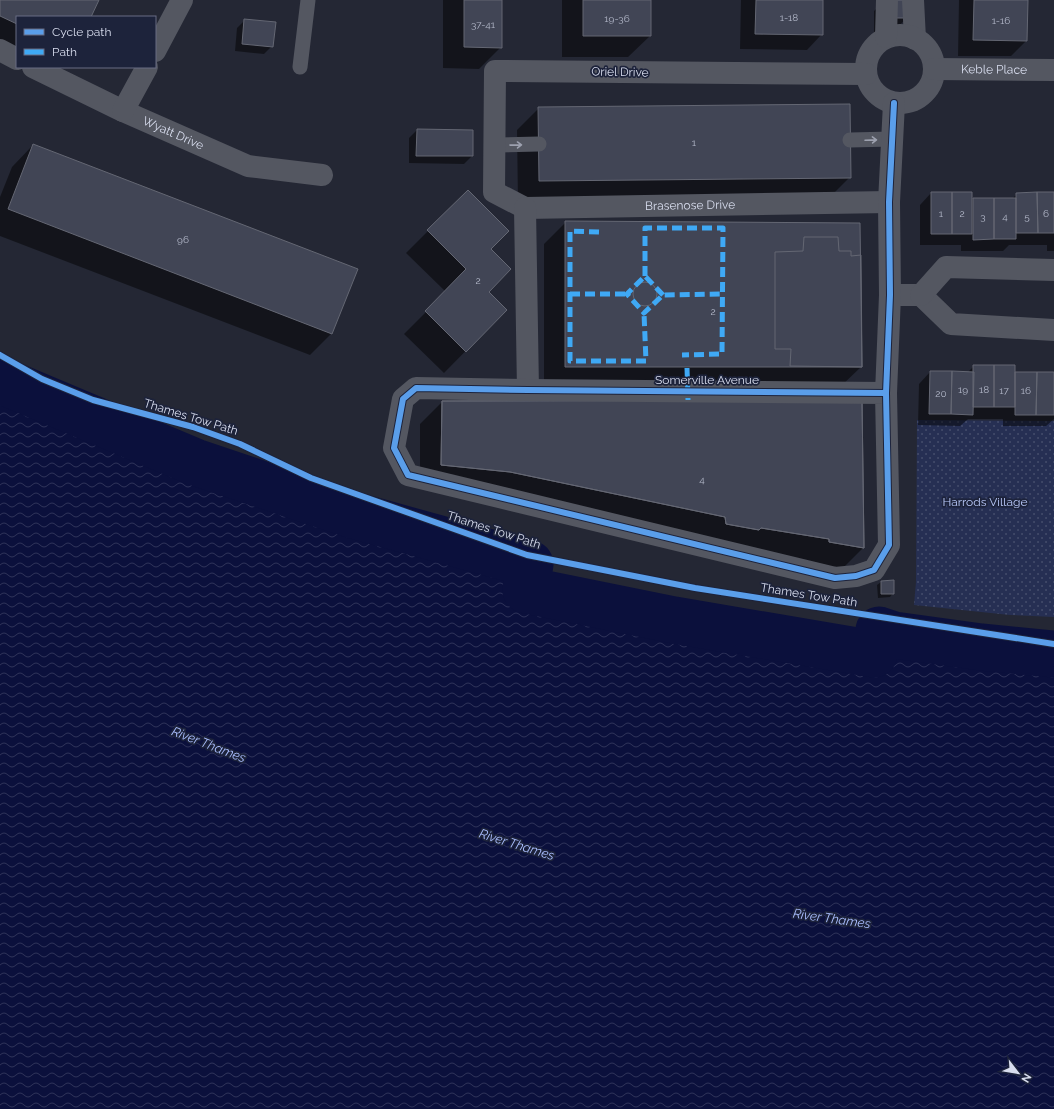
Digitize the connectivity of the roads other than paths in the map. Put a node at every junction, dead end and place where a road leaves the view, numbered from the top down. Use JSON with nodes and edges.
{"nodes":[{"id":1,"x":182,"y":0,"type":"edge"},
{"id":2,"x":308,"y":0,"type":"edge"},
{"id":3,"x":887,"y":0,"type":"edge"},
{"id":4,"x":913,"y":0,"type":"edge"},
{"id":5,"x":886,"y":37,"type":"junction"},
{"id":6,"x":915,"y":39,"type":"junction"},
{"id":7,"x":156,"y":49,"type":"edge"},
{"id":8,"x":0,"y":50,"type":"edge"},
{"id":9,"x":16,"y":58,"type":"edge"},
{"id":10,"x":300,"y":67,"type":"dead end"},
{"id":11,"x":35,"y":68,"type":"edge"},
{"id":12,"x":146,"y":68,"type":"edge"},
{"id":13,"x":934,"y":69,"type":"junction"},
{"id":14,"x":1054,"y":70,"type":"edge"},
{"id":15,"x":866,"y":74,"type":"junction"},
{"id":16,"x":894,"y":104,"type":"junction"},
{"id":17,"x":123,"y":111,"type":"junction"},
{"id":18,"x":892,"y":139,"type":"junction"},
{"id":19,"x":850,"y":140,"type":"dead end"},
{"id":20,"x":538,"y":144,"type":"dead end"},
{"id":21,"x":494,"y":145,"type":"junction"},
{"id":22,"x":322,"y":175,"type":"dead end"},
{"id":23,"x":494,"y":192,"type":"joint"},
{"id":24,"x":889,"y":202,"type":"junction"},
{"id":25,"x":525,"y":208,"type":"junction"},
{"id":26,"x":1054,"y":270,"type":"edge"},
{"id":27,"x":890,"y":295,"type":"junction"},
{"id":28,"x":921,"y":295,"type":"junction"},
{"id":29,"x":1054,"y":330,"type":"edge"},
{"id":30,"x":528,"y":390,"type":"junction"},
{"id":31,"x":886,"y":393,"type":"junction"}],
"edges":[{"from":1,"to":7,"type":"street"},
{"from":2,"to":10,"type":"lane"},
{"from":3,"to":5,"type":"street"},
{"from":4,"to":6,"type":"street"},
{"from":5,"to":6,"type":"street"},
{"from":5,"to":15,"type":"street"},
{"from":6,"to":13,"type":"street"},
{"from":8,"to":9,"type":"street"},
{"from":11,"to":17,"type":"street","name":"Wyatt Drive"},
{"from":12,"to":17,"type":"street"},
{"from":13,"to":14,"type":"street","name":"Keble Place"},
{"from":13,"to":16,"type":"street"},
{"from":15,"to":16,"type":"street"},
{"from":15,"to":21,"type":"street","name":"Oriel Drive"},
{"from":16,"to":18,"type":"street","name":"Somerville Avenue"},
{"from":17,"to":22,"type":"street","name":"Wyatt Drive"},
{"from":19,"to":18,"type":"lane","one_way":true},
{"from":18,"to":24,"type":"street","name":"Somerville Avenue"},
{"from":21,"to":20,"type":"lane","one_way":true},
{"from":21,"to":23,"type":"street","name":"Oriel Drive"},
{"from":23,"to":25,"type":"street","name":"Brasenose Drive"},
{"from":24,"to":25,"type":"street","name":"Brasenose Drive"},
{"from":24,"to":27,"type":"street","name":"Somerville Avenue"},
{"from":25,"to":30,"type":"street"},
{"from":26,"to":28,"type":"street"},
{"from":27,"to":28,"type":"street"},
{"from":27,"to":31,"type":"street","name":"Somerville Avenue"},
{"from":28,"to":29,"type":"street"},
{"from":30,"to":31,"type":"street","name":"Somerville Avenue"},
{"from":30,"to":31,"type":"street","name":"Somerville Avenue"}]}
